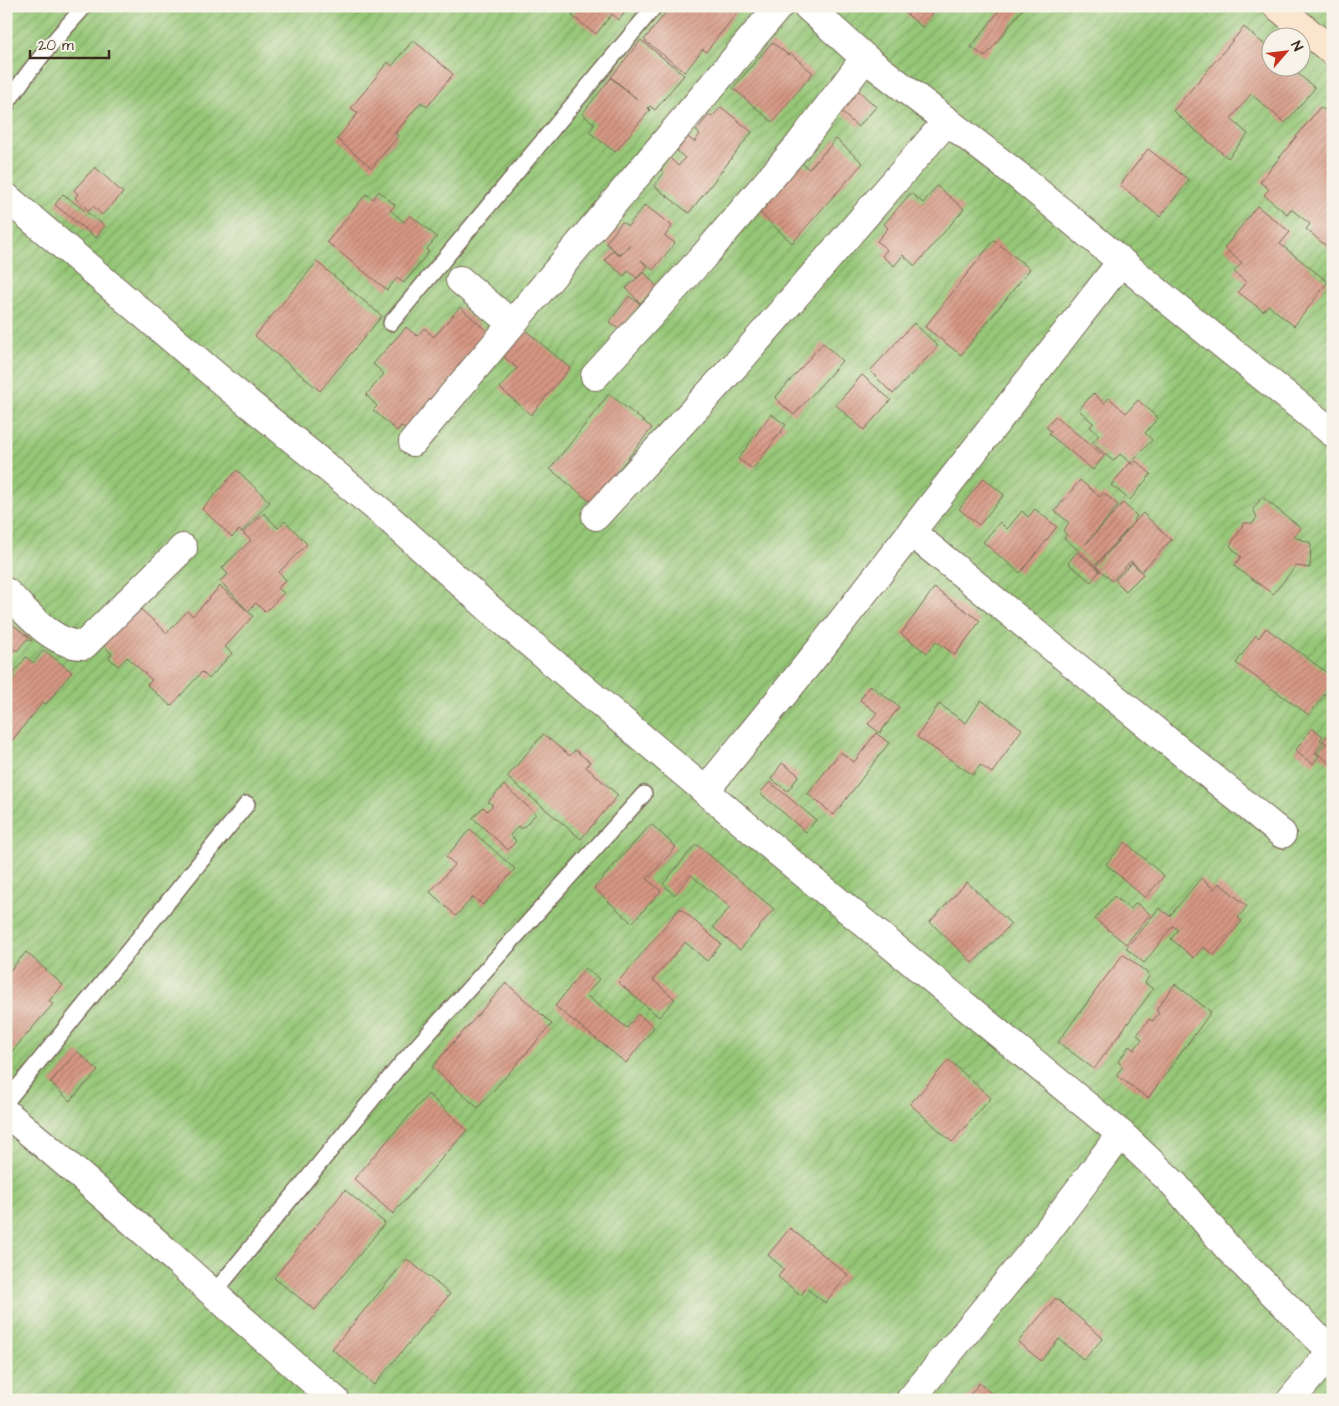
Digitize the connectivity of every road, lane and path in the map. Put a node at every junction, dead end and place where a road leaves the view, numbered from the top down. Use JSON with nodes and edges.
{"nodes":[{"id":1,"x":85,"y":6,"type":"edge"},
{"id":2,"x":655,"y":6,"type":"edge"},
{"id":3,"x":780,"y":6,"type":"edge"},
{"id":4,"x":807,"y":6,"type":"edge"},
{"id":5,"x":1288,"y":10,"type":"edge"},
{"id":6,"x":1333,"y":52,"type":"edge"},
{"id":7,"x":865,"y":58,"type":"junction"},
{"id":8,"x":6,"y":105,"type":"edge"},
{"id":9,"x":947,"y":121,"type":"junction"},
{"id":10,"x":6,"y":197,"type":"edge"},
{"id":11,"x":1121,"y":262,"type":"junction"},
{"id":12,"x":460,"y":280,"type":"dead end"},
{"id":13,"x":391,"y":323,"type":"dead end"},
{"id":14,"x":512,"y":324,"type":"junction"},
{"id":15,"x":595,"y":376,"type":"dead end"},
{"id":16,"x":1333,"y":433,"type":"edge"},
{"id":17,"x":413,"y":442,"type":"dead end"},
{"id":18,"x":596,"y":516,"type":"dead end"},
{"id":19,"x":911,"y":532,"type":"junction"},
{"id":20,"x":183,"y":548,"type":"dead end"},
{"id":21,"x":6,"y":592,"type":"edge"},
{"id":22,"x":706,"y":791,"type":"junction"},
{"id":23,"x":644,"y":794,"type":"dead end"},
{"id":24,"x":247,"y":804,"type":"dead end"},
{"id":25,"x":1282,"y":834,"type":"dead end"},
{"id":26,"x":6,"y":1102,"type":"edge"},
{"id":27,"x":6,"y":1113,"type":"edge"},
{"id":28,"x":1121,"y":1134,"type":"junction"},
{"id":29,"x":213,"y":1294,"type":"junction"},
{"id":30,"x":1332,"y":1353,"type":"edge"},
{"id":31,"x":335,"y":1400,"type":"edge"},
{"id":32,"x":910,"y":1400,"type":"edge"},
{"id":33,"x":1291,"y":1400,"type":"edge"}],
"edges":[{"from":1,"to":8,"type":"lane"},
{"from":2,"to":13,"type":"lane"},
{"from":3,"to":14,"type":"street"},
{"from":4,"to":7,"type":"street"},
{"from":5,"to":6,"type":"street"},
{"from":7,"to":9,"type":"street"},
{"from":7,"to":15,"type":"street"},
{"from":9,"to":11,"type":"street"},
{"from":9,"to":18,"type":"street"},
{"from":10,"to":22,"type":"street"},
{"from":11,"to":16,"type":"street"},
{"from":11,"to":19,"type":"street"},
{"from":12,"to":14,"type":"street"},
{"from":14,"to":17,"type":"street"},
{"from":19,"to":22,"type":"street"},
{"from":19,"to":25,"type":"street"},
{"from":20,"to":21,"type":"street"},
{"from":22,"to":28,"type":"street"},
{"from":23,"to":29,"type":"lane"},
{"from":24,"to":26,"type":"lane"},
{"from":27,"to":29,"type":"street"},
{"from":28,"to":30,"type":"street"},
{"from":28,"to":32,"type":"street"},
{"from":29,"to":31,"type":"street"},
{"from":30,"to":33,"type":"street"}]}
